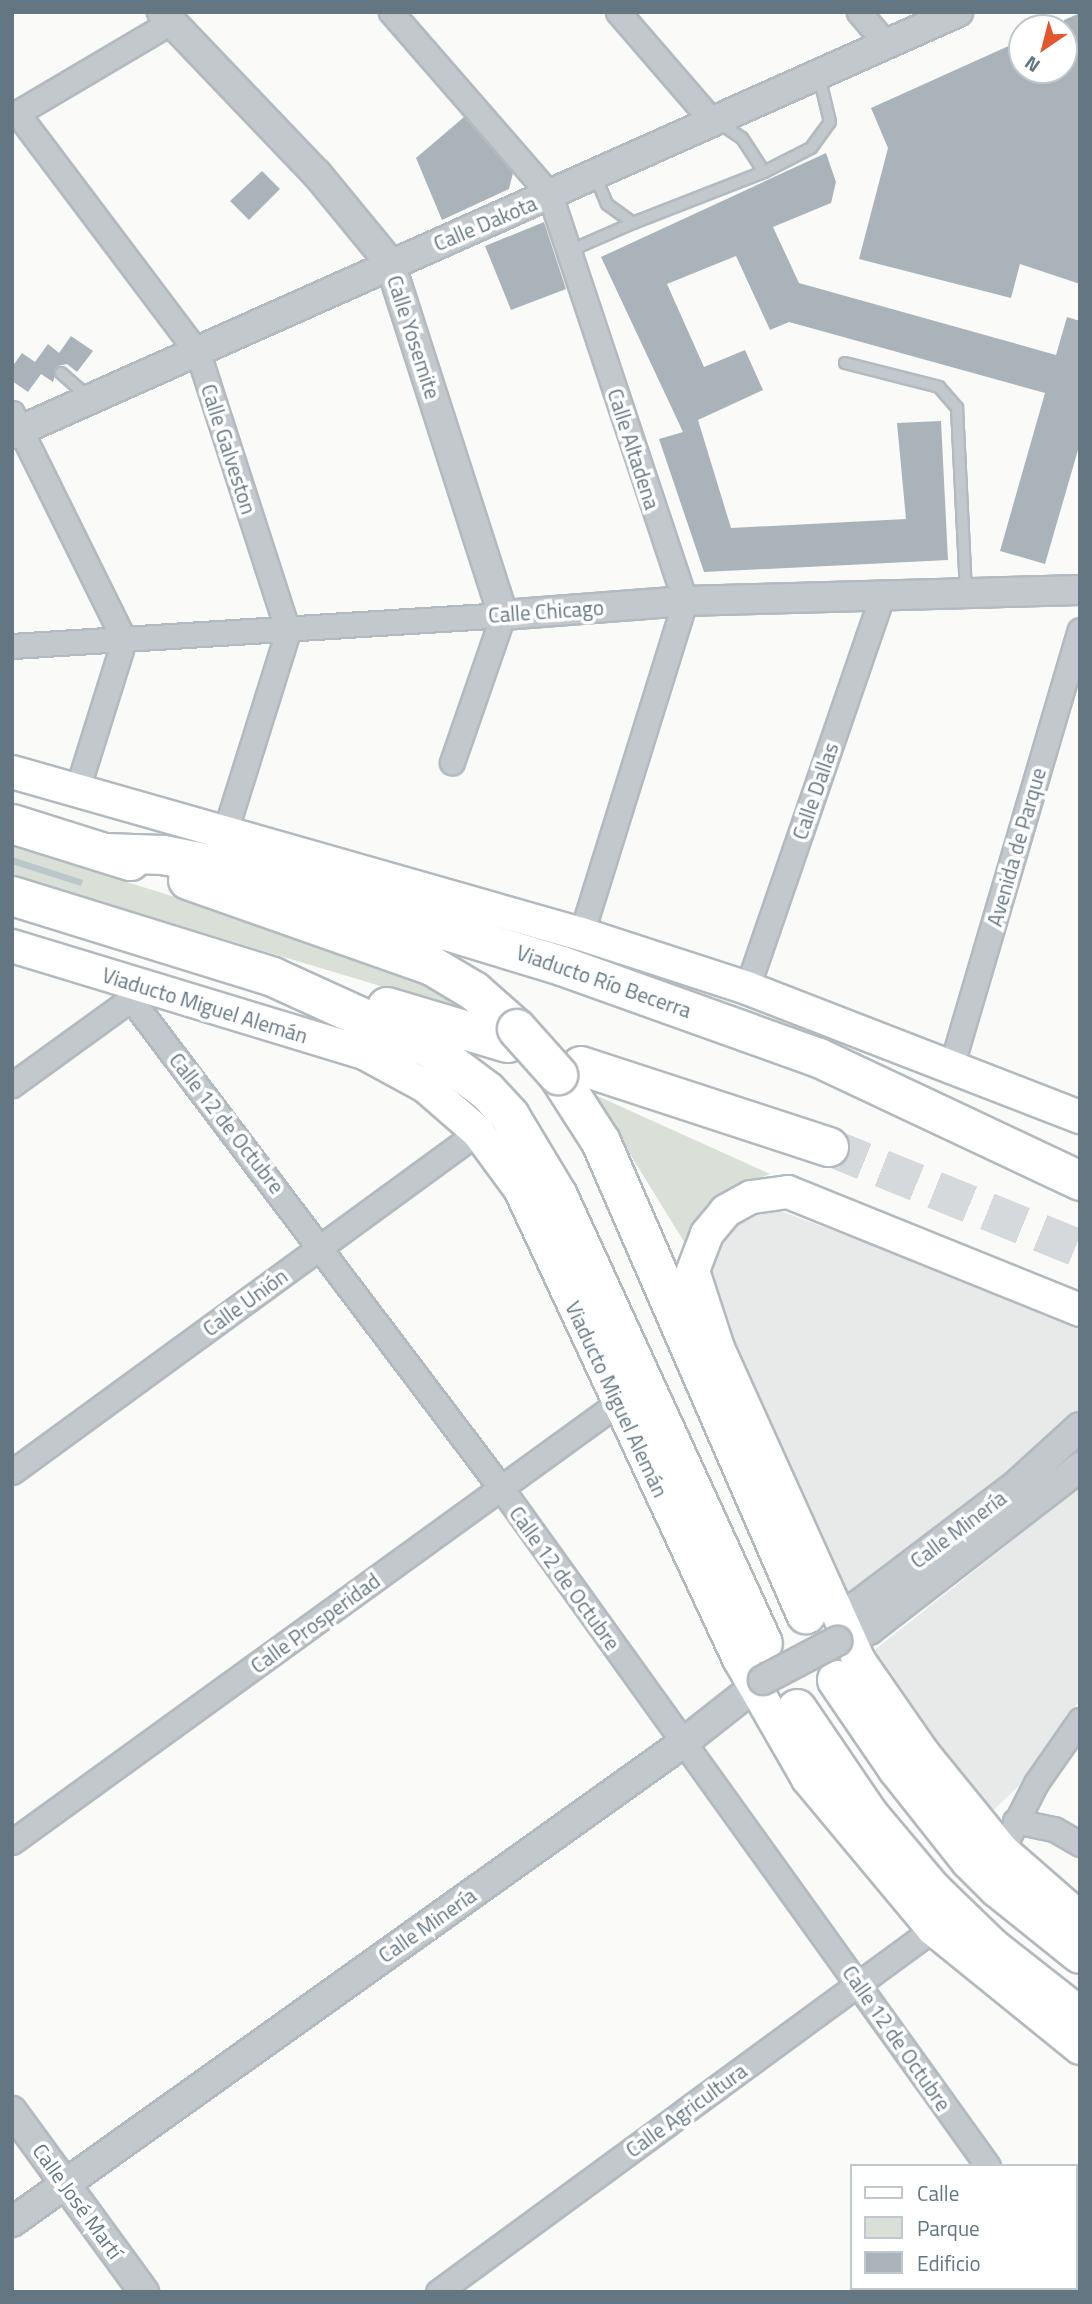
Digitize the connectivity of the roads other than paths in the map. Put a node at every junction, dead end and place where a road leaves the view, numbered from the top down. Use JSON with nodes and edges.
{"nodes":[{"id":1,"x":391,"y":12,"type":"edge"},
{"id":2,"x":618,"y":12,"type":"edge"},
{"id":3,"x":859,"y":12,"type":"edge"},
{"id":4,"x":940,"y":16,"type":"edge"},
{"id":5,"x":166,"y":17,"type":"edge"},
{"id":6,"x":887,"y":45,"type":"junction"},
{"id":7,"x":818,"y":75,"type":"junction"},
{"id":8,"x":15,"y":114,"type":"edge"},
{"id":9,"x":712,"y":121,"type":"junction"},
{"id":10,"x":764,"y":172,"type":"junction"},
{"id":11,"x":594,"y":175,"type":"junction"},
{"id":12,"x":550,"y":195,"type":"junction"},
{"id":13,"x":633,"y":223,"type":"junction"},
{"id":14,"x":569,"y":251,"type":"junction"},
{"id":15,"x":390,"y":263,"type":"junction"},
{"id":16,"x":198,"y":353,"type":"junction"},
{"id":17,"x":845,"y":363,"type":"dead end"},
{"id":18,"x":61,"y":373,"type":"dead end"},
{"id":19,"x":92,"y":399,"type":"junction"},
{"id":20,"x":15,"y":425,"type":"edge"},
{"id":21,"x":1080,"y":590,"type":"edge"},
{"id":22,"x":966,"y":592,"type":"junction"},
{"id":23,"x":883,"y":593,"type":"junction"},
{"id":24,"x":685,"y":601,"type":"junction"},
{"id":25,"x":503,"y":615,"type":"junction"},
{"id":26,"x":1080,"y":630,"type":"edge"},
{"id":27,"x":288,"y":631,"type":"junction"},
{"id":28,"x":124,"y":640,"type":"junction"},
{"id":29,"x":12,"y":646,"type":"edge"},
{"id":30,"x":452,"y":762,"type":"dead end"},
{"id":31,"x":12,"y":772,"type":"edge"},
{"id":32,"x":77,"y":790,"type":"junction"},
{"id":33,"x":12,"y":824,"type":"edge"},
{"id":34,"x":225,"y":832,"type":"junction"},
{"id":35,"x":105,"y":853,"type":"junction"},
{"id":36,"x":12,"y":896,"type":"edge"},
{"id":37,"x":12,"y":921,"type":"edge"},
{"id":38,"x":581,"y":934,"type":"junction"},
{"id":39,"x":153,"y":942,"type":"junction"},
{"id":40,"x":12,"y":946,"type":"edge"},
{"id":41,"x":273,"y":977,"type":"junction"},
{"id":42,"x":747,"y":988,"type":"junction"},
{"id":43,"x":139,"y":993,"type":"junction"},
{"id":44,"x":513,"y":1036,"type":"junction"},
{"id":45,"x":952,"y":1065,"type":"junction"},
{"id":46,"x":569,"y":1070,"type":"junction"},
{"id":47,"x":12,"y":1085,"type":"edge"},
{"id":48,"x":1080,"y":1116,"type":"edge"},
{"id":49,"x":478,"y":1132,"type":"junction"},
{"id":50,"x":829,"y":1147,"type":"tunnel mouth"},
{"id":51,"x":1080,"y":1181,"type":"edge"},
{"id":52,"x":321,"y":1246,"type":"junction"},
{"id":53,"x":670,"y":1305,"type":"junction"},
{"id":54,"x":1080,"y":1310,"type":"edge"},
{"id":55,"x":714,"y":1338,"type":"junction"},
{"id":56,"x":709,"y":1395,"type":"junction"},
{"id":57,"x":618,"y":1403,"type":"junction"},
{"id":58,"x":1080,"y":1427,"type":"edge"},
{"id":59,"x":1080,"y":1466,"type":"edge"},
{"id":60,"x":12,"y":1472,"type":"edge"},
{"id":61,"x":501,"y":1488,"type":"junction"},
{"id":62,"x":806,"y":1614,"type":"dead end"},
{"id":63,"x":842,"y":1638,"type":"junction"},
{"id":64,"x":760,"y":1670,"type":"junction"},
{"id":65,"x":837,"y":1680,"type":"dead end"},
{"id":66,"x":797,"y":1709,"type":"dead end"},
{"id":67,"x":1080,"y":1720,"type":"edge"},
{"id":68,"x":683,"y":1742,"type":"junction"},
{"id":69,"x":1015,"y":1822,"type":"junction"},
{"id":70,"x":12,"y":1842,"type":"edge"},
{"id":71,"x":1080,"y":1844,"type":"edge"},
{"id":72,"x":1002,"y":1850,"type":"junction"},
{"id":73,"x":1080,"y":1918,"type":"edge"},
{"id":74,"x":933,"y":1929,"type":"junction"},
{"id":75,"x":1080,"y":1954,"type":"edge"},
{"id":76,"x":858,"y":1984,"type":"junction"},
{"id":77,"x":1080,"y":2017,"type":"edge"},
{"id":78,"x":1080,"y":2048,"type":"edge"},
{"id":79,"x":12,"y":2111,"type":"edge"},
{"id":80,"x":987,"y":2164,"type":"edge"},
{"id":81,"x":64,"y":2182,"type":"junction"},
{"id":82,"x":12,"y":2222,"type":"edge"},
{"id":83,"x":144,"y":2292,"type":"edge"},
{"id":84,"x":438,"y":2292,"type":"edge"}],
"edges":[{"from":1,"to":12,"type":"street","name":"Calle Altadena"},
{"from":2,"to":9,"type":"street"},
{"from":3,"to":6,"type":"street"},
{"from":4,"to":6,"type":"street","name":"Calle Dakota"},
{"from":5,"to":8,"type":"street"},
{"from":5,"to":15,"type":"street","name":"Calle Yosemite"},
{"from":6,"to":7,"type":"street","name":"Calle Dakota"},
{"from":7,"to":9,"type":"street","name":"Calle Dakota"},
{"from":7,"to":10,"type":"lane"},
{"from":8,"to":16,"type":"street","name":"Calle Galveston"},
{"from":9,"to":10,"type":"lane"},
{"from":9,"to":11,"type":"street","name":"Calle Dakota"},
{"from":10,"to":13,"type":"lane"},
{"from":11,"to":12,"type":"street","name":"Calle Dakota"},
{"from":11,"to":13,"type":"lane"},
{"from":12,"to":14,"type":"street","name":"Calle Altadena"},
{"from":12,"to":15,"type":"street","name":"Calle Dakota"},
{"from":13,"to":14,"type":"lane"},
{"from":14,"to":24,"type":"street","name":"Calle Altadena"},
{"from":15,"to":16,"type":"street","name":"Calle Dakota"},
{"from":15,"to":25,"type":"street","name":"Calle Yosemite"},
{"from":16,"to":19,"type":"street","name":"Calle Dakota"},
{"from":16,"to":27,"type":"street","name":"Calle Galveston"},
{"from":17,"to":22,"type":"lane"},
{"from":18,"to":19,"type":"lane"},
{"from":19,"to":20,"type":"street","name":"Calle Dakota"},
{"from":20,"to":28,"type":"street"},
{"from":21,"to":22,"type":"street","name":"Calle Chicago"},
{"from":22,"to":23,"type":"street","name":"Calle Chicago"},
{"from":23,"to":24,"type":"street","name":"Calle Chicago"},
{"from":23,"to":42,"type":"street","name":"Calle Dallas"},
{"from":24,"to":25,"type":"street","name":"Calle Chicago"},
{"from":24,"to":38,"type":"street"},
{"from":25,"to":27,"type":"street","name":"Calle Chicago"},
{"from":25,"to":30,"type":"street"},
{"from":26,"to":45,"type":"street","name":"Avenida de Parque"},
{"from":27,"to":28,"type":"street","name":"Calle Chicago"},
{"from":27,"to":34,"type":"street"},
{"from":28,"to":29,"type":"street","name":"Calle Chicago"},
{"from":28,"to":32,"type":"street"},
{"from":31,"to":32,"type":"main road"},
{"from":32,"to":34,"type":"main road"},
{"from":33,"to":35,"type":"highway"},
{"from":34,"to":38,"type":"main road"},
{"from":35,"to":44,"type":"highway"},
{"from":35,"to":51,"type":"highway","name":"Viaducto Río Becerra"},
{"from":36,"to":39,"type":"highway","name":"Viaducto Miguel Alemán"},
{"from":37,"to":39,"type":"highway"},
{"from":38,"to":42,"type":"main road"},
{"from":39,"to":41,"type":"highway","name":"Viaducto Miguel Alemán"},
{"from":40,"to":43,"type":"main road","name":"Viaducto Miguel Alemán"},
{"from":41,"to":44,"type":"highway"},
{"from":41,"to":64,"type":"highway","name":"Viaducto Miguel Alemán"},
{"from":42,"to":45,"type":"main road"},
{"from":43,"to":47,"type":"street"},
{"from":43,"to":49,"type":"main road","name":"Viaducto Miguel Alemán"},
{"from":43,"to":52,"type":"street","name":"Calle 12 de Octubre"},
{"from":44,"to":46,"type":"highway","bridge":true},
{"from":45,"to":48,"type":"main road"},
{"from":46,"to":50,"type":"highway"},
{"from":46,"to":53,"type":"highway"},
{"from":49,"to":52,"type":"street","name":"Calle Unión"},
{"from":49,"to":57,"type":"main road","name":"Viaducto Miguel Alemán"},
{"from":52,"to":60,"type":"street","name":"Calle Unión"},
{"from":52,"to":61,"type":"street","name":"Calle 12 de Octubre"},
{"from":53,"to":55,"type":"highway"},
{"from":53,"to":56,"type":"highway"},
{"from":54,"to":55,"type":"main road"},
{"from":55,"to":56,"type":"highway"},
{"from":55,"to":63,"type":"main road"},
{"from":56,"to":62,"type":"highway"},
{"from":57,"to":61,"type":"street","name":"Calle Prosperidad"},
{"from":57,"to":64,"type":"main road","name":"Viaducto Miguel Alemán"},
{"from":58,"to":63,"type":"street","name":"Calle Minería"},
{"from":59,"to":63,"type":"street","name":"Calle Minería"},
{"from":61,"to":68,"type":"street","name":"Calle 12 de Octubre"},
{"from":61,"to":70,"type":"street","name":"Calle Prosperidad"},
{"from":63,"to":64,"type":"street","name":"Calle Minería","bridge":true},
{"from":63,"to":72,"type":"main road"},
{"from":64,"to":68,"type":"street","name":"Calle Minería"},
{"from":64,"to":74,"type":"main road","name":"Viaducto Miguel Alemán"},
{"from":65,"to":75,"type":"highway"},
{"from":66,"to":77,"type":"highway"},
{"from":67,"to":69,"type":"street"},
{"from":68,"to":76,"type":"street","name":"Calle 12 de Octubre"},
{"from":68,"to":81,"type":"street","name":"Calle Minería"},
{"from":69,"to":71,"type":"street"},
{"from":69,"to":72,"type":"street"},
{"from":72,"to":73,"type":"main road"},
{"from":74,"to":76,"type":"street","name":"Calle Agricultura"},
{"from":74,"to":78,"type":"main road","name":"Viaducto Miguel Alemán"},
{"from":76,"to":80,"type":"street","name":"Calle 12 de Octubre"},
{"from":76,"to":84,"type":"street","name":"Calle Agricultura"},
{"from":79,"to":81,"type":"street","name":"Calle José Martí"},
{"from":81,"to":82,"type":"street","name":"Calle Minería"},
{"from":81,"to":83,"type":"street","name":"Calle José Martí"}]}
